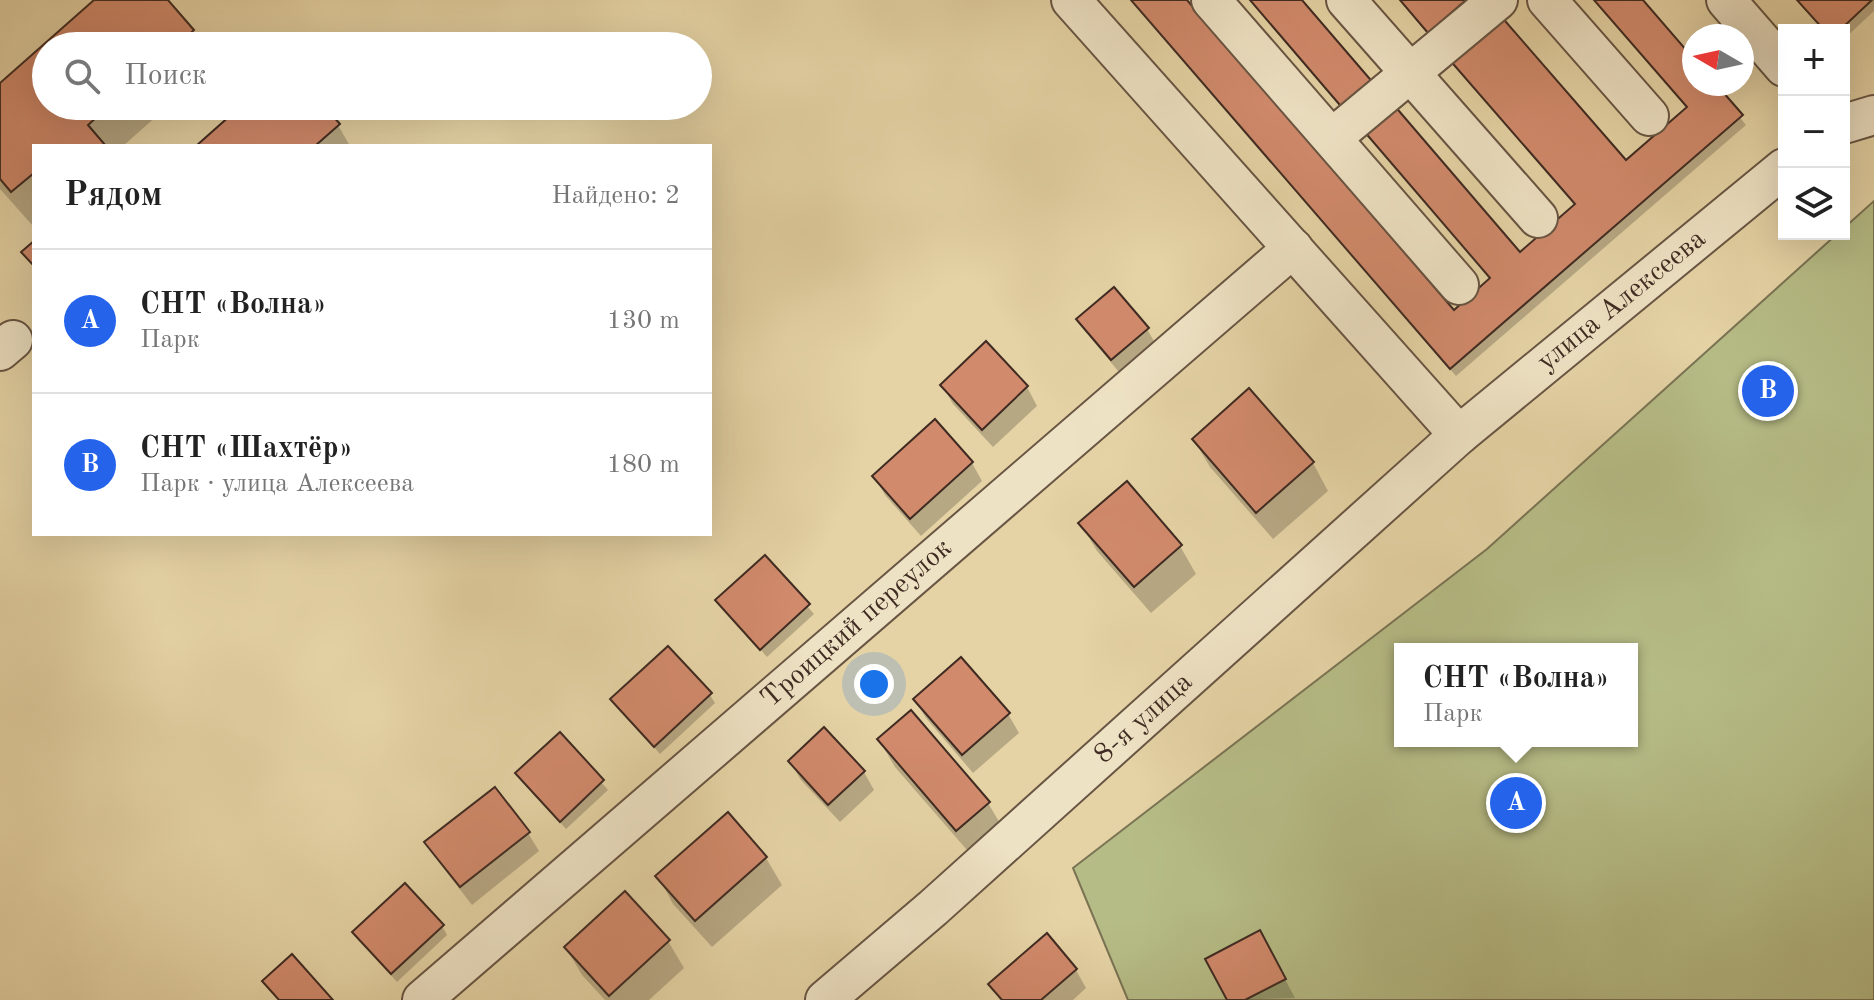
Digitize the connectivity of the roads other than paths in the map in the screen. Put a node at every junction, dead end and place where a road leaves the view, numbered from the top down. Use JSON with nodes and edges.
{"nodes":[{"id":1,"x":1071,"y":0,"type":"edge"},
{"id":2,"x":1211,"y":0,"type":"edge"},
{"id":3,"x":1346,"y":0,"type":"edge"},
{"id":4,"x":1498,"y":0,"type":"edge"},
{"id":5,"x":1547,"y":0,"type":"edge"},
{"id":6,"x":1726,"y":0,"type":"edge"},
{"id":7,"x":1778,"y":60,"type":"edge"},
{"id":8,"x":1410,"y":73,"type":"junction"},
{"id":9,"x":1874,"y":115,"type":"edge"},
{"id":10,"x":1649,"y":116,"type":"dead end"},
{"id":11,"x":1850,"y":122,"type":"edge"},
{"id":12,"x":1332,"y":138,"type":"junction"},
{"id":13,"x":1778,"y":173,"type":"edge"},
{"id":14,"x":1538,"y":218,"type":"dead end"},
{"id":15,"x":1293,"y":248,"type":"junction"},
{"id":16,"x":1459,"y":285,"type":"dead end"},
{"id":17,"x":1459,"y":435,"type":"junction"},
{"id":18,"x":422,"y":1000,"type":"edge"},
{"id":19,"x":825,"y":1000,"type":"edge"}],
"edges":[{"from":1,"to":15,"type":"street"},
{"from":2,"to":12,"type":"street"},
{"from":3,"to":8,"type":"street"},
{"from":4,"to":8,"type":"street"},
{"from":5,"to":10,"type":"street"},
{"from":6,"to":7,"type":"street"},
{"from":8,"to":12,"type":"street"},
{"from":8,"to":14,"type":"street"},
{"from":9,"to":11,"type":"street"},
{"from":12,"to":16,"type":"street"},
{"from":13,"to":17,"type":"street","name":"улица Алексеева"},
{"from":15,"to":17,"type":"street"},
{"from":15,"to":18,"type":"street","name":"Троицкий переулок"},
{"from":17,"to":19,"type":"street","name":"8-я улица"}]}
